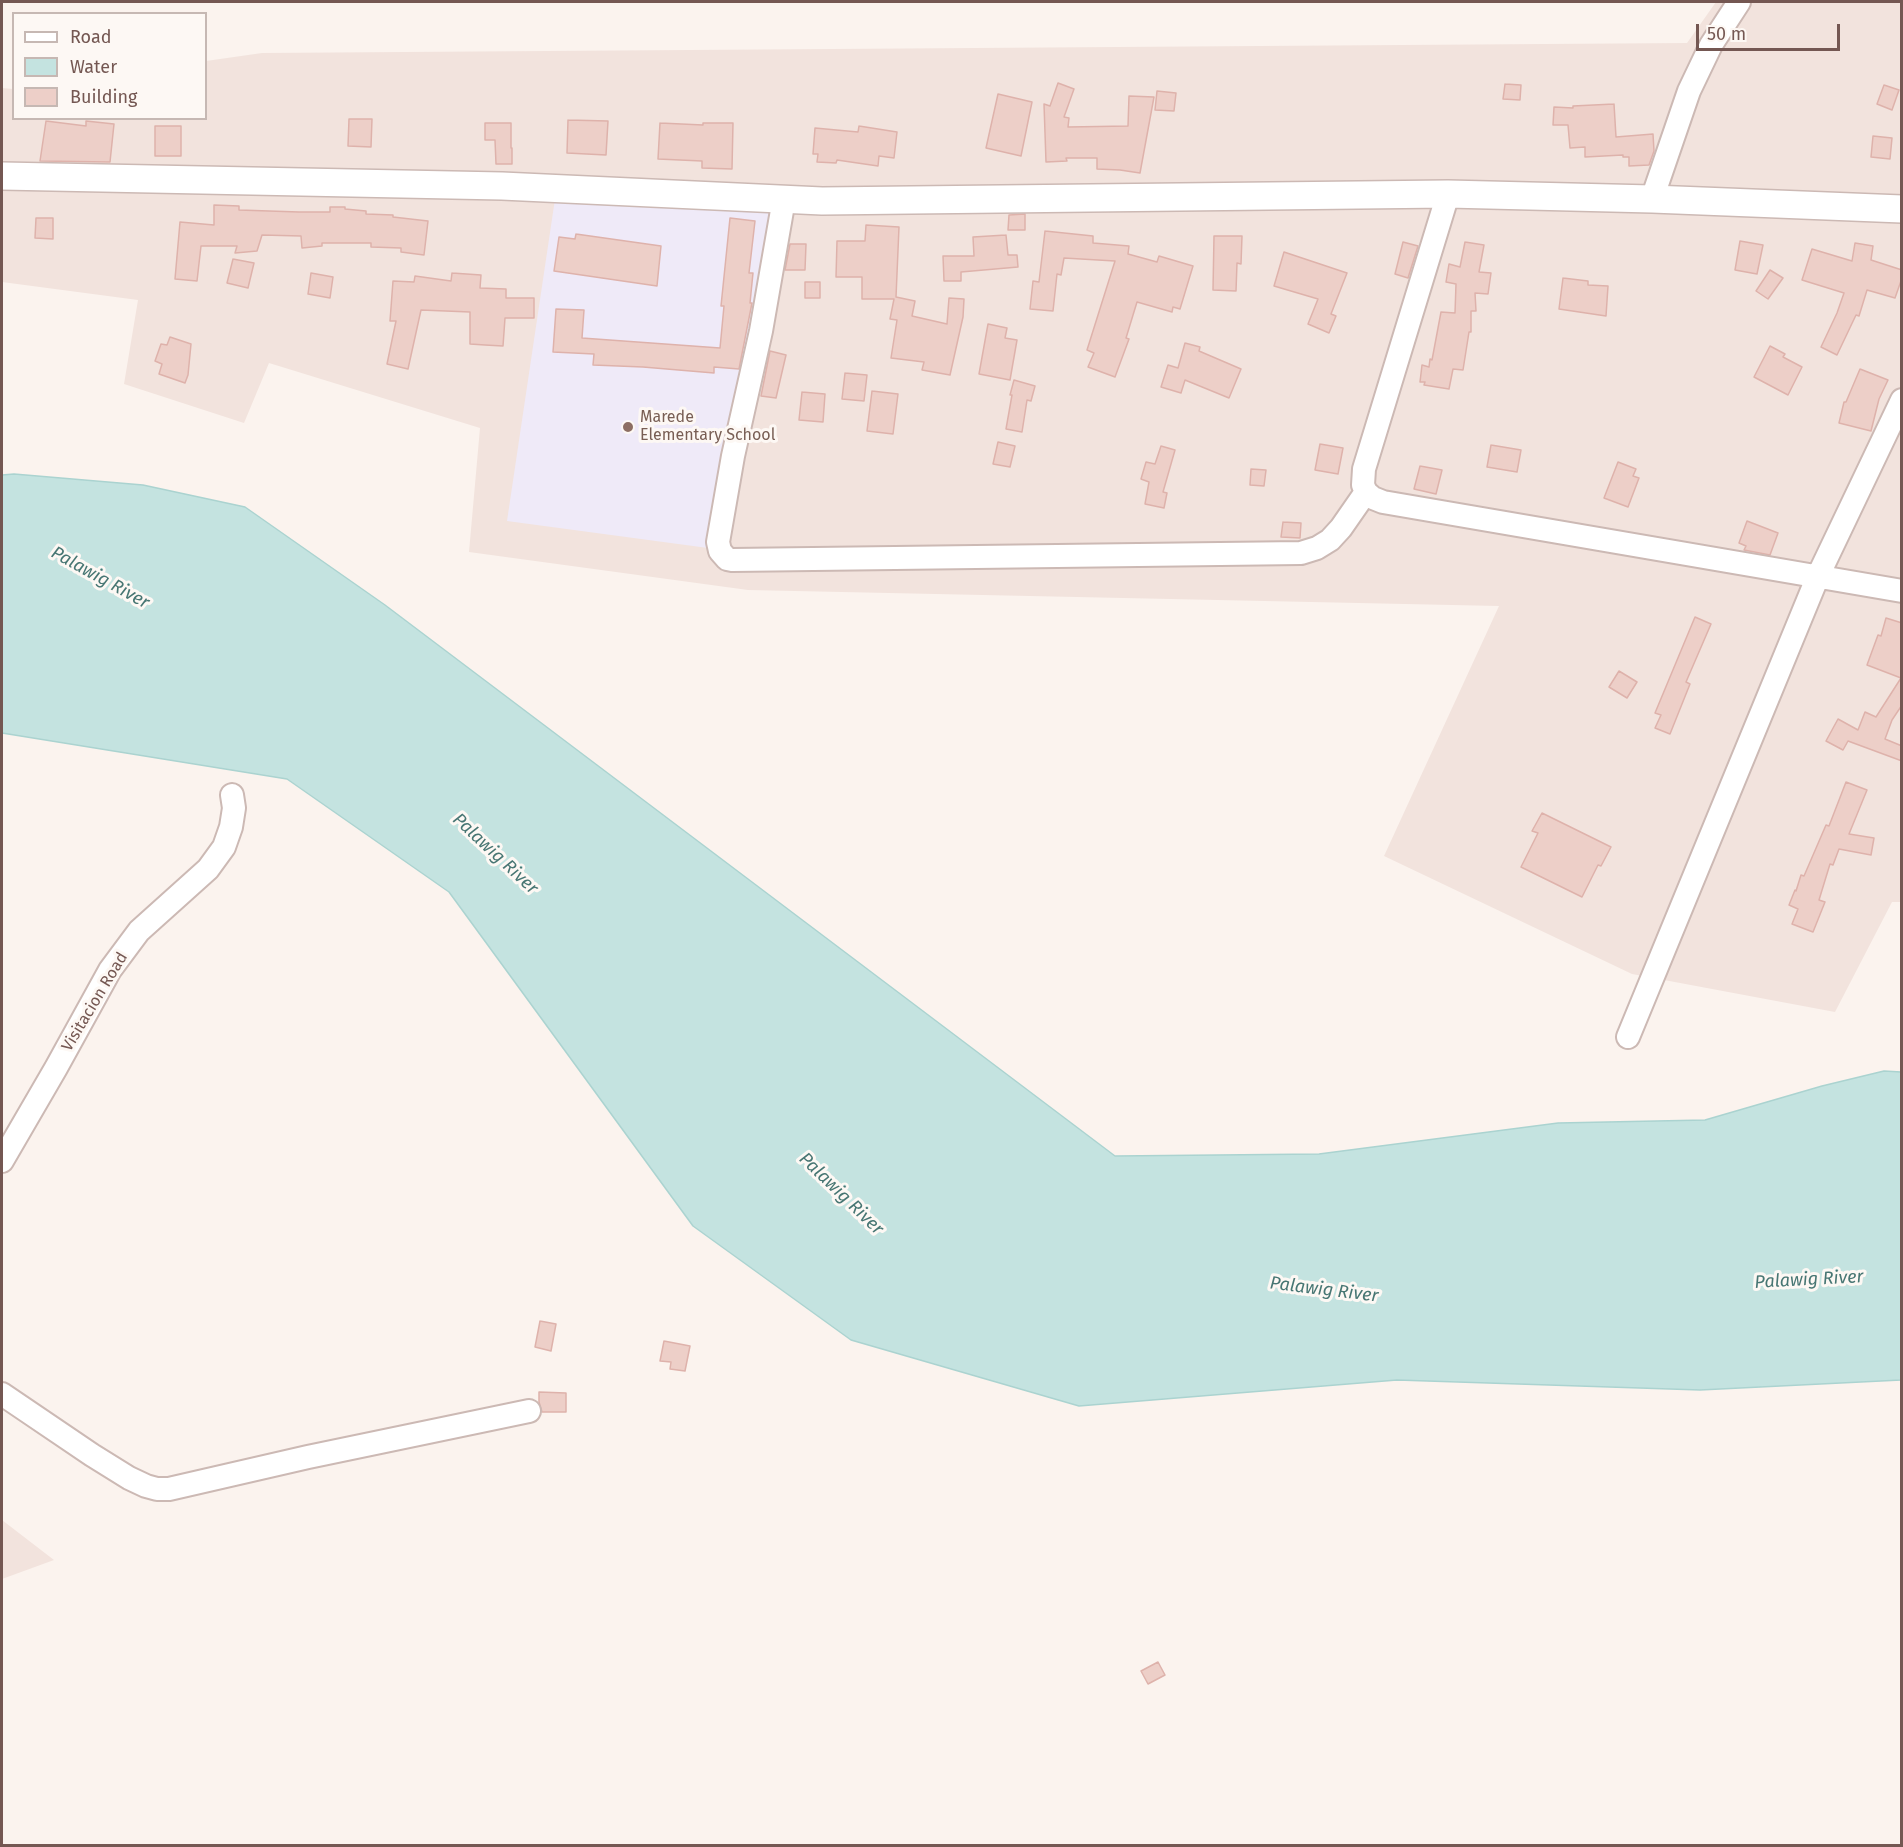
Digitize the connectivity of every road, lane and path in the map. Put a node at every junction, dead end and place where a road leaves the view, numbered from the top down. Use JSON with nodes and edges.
{"nodes":[{"id":1,"x":1739,"y":2,"type":"edge"},
{"id":2,"x":2,"y":176,"type":"edge"},
{"id":3,"x":1448,"y":194,"type":"junction"},
{"id":4,"x":784,"y":199,"type":"junction"},
{"id":5,"x":1652,"y":200,"type":"junction"},
{"id":6,"x":1902,"y":209,"type":"edge"},
{"id":7,"x":1902,"y":400,"type":"edge"},
{"id":8,"x":1366,"y":492,"type":"junction"},
{"id":9,"x":1818,"y":576,"type":"junction"},
{"id":10,"x":1902,"y":591,"type":"edge"},
{"id":11,"x":231,"y":795,"type":"dead end"},
{"id":12,"x":1628,"y":1037,"type":"dead end"},
{"id":13,"x":2,"y":1161,"type":"edge"},
{"id":14,"x":2,"y":1394,"type":"edge"},
{"id":15,"x":529,"y":1411,"type":"dead end"}],
"edges":[{"from":1,"to":5,"type":"street"},
{"from":2,"to":4,"type":"street"},
{"from":3,"to":4,"type":"street"},
{"from":3,"to":5,"type":"street"},
{"from":3,"to":8,"type":"street"},
{"from":4,"to":8,"type":"street"},
{"from":5,"to":6,"type":"street"},
{"from":7,"to":9,"type":"street"},
{"from":8,"to":9,"type":"street"},
{"from":9,"to":10,"type":"street"},
{"from":9,"to":12,"type":"street"},
{"from":11,"to":13,"type":"street","name":"Visitacion Road"},
{"from":14,"to":15,"type":"street"}]}
